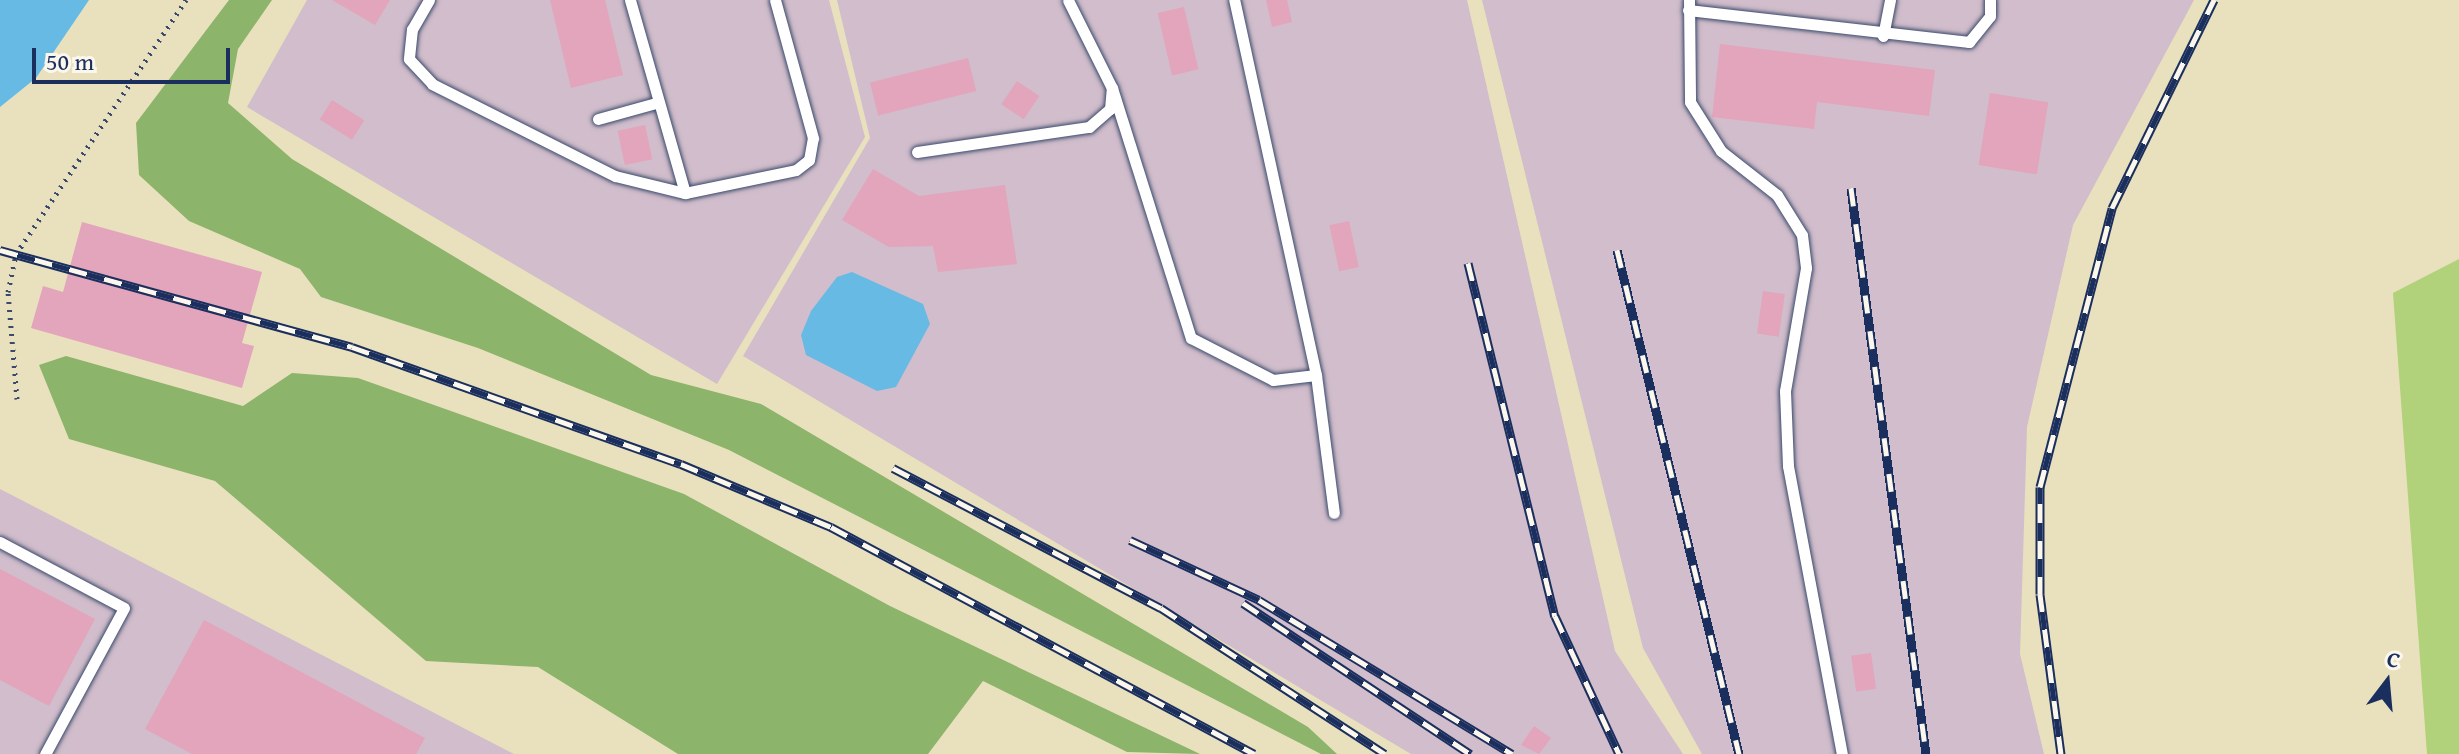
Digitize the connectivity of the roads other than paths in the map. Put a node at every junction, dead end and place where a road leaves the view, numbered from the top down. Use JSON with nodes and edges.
{"nodes":[{"id":1,"x":429,"y":0,"type":"edge"},
{"id":2,"x":630,"y":0,"type":"edge"},
{"id":3,"x":775,"y":0,"type":"edge"},
{"id":4,"x":1068,"y":0,"type":"edge"},
{"id":5,"x":1234,"y":0,"type":"edge"},
{"id":6,"x":1890,"y":0,"type":"edge"},
{"id":7,"x":1990,"y":0,"type":"edge"},
{"id":8,"x":1689,"y":5,"type":"edge"},
{"id":9,"x":1883,"y":36,"type":"junction"},
{"id":10,"x":1112,"y":88,"type":"junction"},
{"id":11,"x":656,"y":103,"type":"junction"},
{"id":12,"x":598,"y":119,"type":"dead end"},
{"id":13,"x":917,"y":152,"type":"dead end"},
{"id":14,"x":685,"y":193,"type":"junction"},
{"id":15,"x":1316,"y":375,"type":"junction"},
{"id":16,"x":1334,"y":513,"type":"dead end"},
{"id":17,"x":0,"y":542,"type":"edge"},
{"id":18,"x":45,"y":754,"type":"edge"},
{"id":19,"x":1842,"y":754,"type":"edge"}],
"edges":[{"from":1,"to":14,"type":"lane"},
{"from":2,"to":11,"type":"lane"},
{"from":3,"to":14,"type":"lane"},
{"from":4,"to":10,"type":"lane"},
{"from":5,"to":15,"type":"lane"},
{"from":6,"to":9,"type":"lane"},
{"from":7,"to":9,"type":"lane"},
{"from":8,"to":9,"type":"lane"},
{"from":8,"to":19,"type":"lane"},
{"from":10,"to":13,"type":"lane"},
{"from":10,"to":15,"type":"lane"},
{"from":11,"to":12,"type":"lane"},
{"from":11,"to":14,"type":"lane"},
{"from":15,"to":16,"type":"lane"},
{"from":17,"to":18,"type":"lane"}]}
